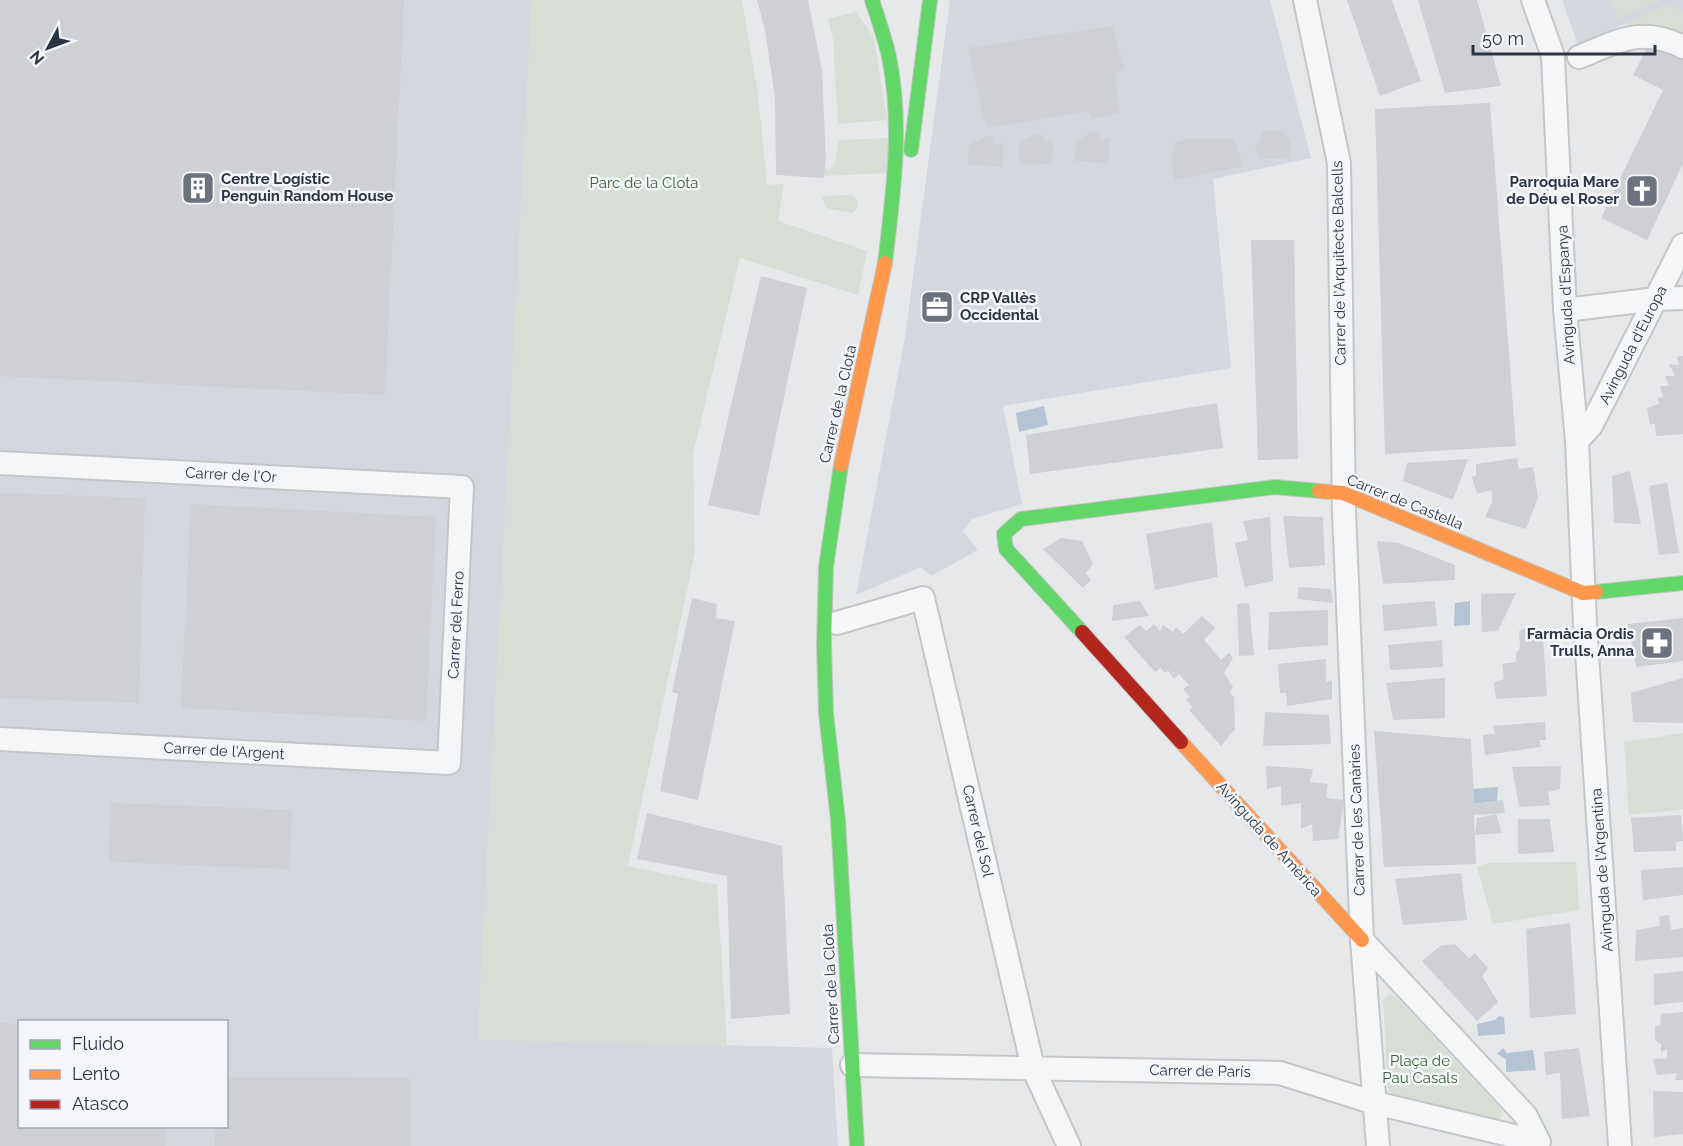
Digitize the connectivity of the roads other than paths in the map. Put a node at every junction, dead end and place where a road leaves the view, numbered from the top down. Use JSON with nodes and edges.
{"nodes":[{"id":1,"x":872,"y":0,"type":"edge"},
{"id":2,"x":930,"y":0,"type":"edge"},
{"id":3,"x":1305,"y":0,"type":"edge"},
{"id":4,"x":1533,"y":0,"type":"edge"},
{"id":5,"x":1683,"y":47,"type":"edge"},
{"id":6,"x":1579,"y":57,"type":"dead end"},
{"id":7,"x":899,"y":192,"type":"junction"},
{"id":8,"x":896,"y":227,"type":"junction"},
{"id":9,"x":1683,"y":245,"type":"edge"},
{"id":10,"x":894,"y":283,"type":"dead end"},
{"id":11,"x":1683,"y":298,"type":"edge"},
{"id":12,"x":1657,"y":299,"type":"junction"},
{"id":13,"x":1565,"y":310,"type":"junction"},
{"id":14,"x":1577,"y":441,"type":"junction"},
{"id":15,"x":0,"y":463,"type":"edge"},
{"id":16,"x":462,"y":487,"type":"joint"},
{"id":17,"x":1343,"y":493,"type":"junction"},
{"id":18,"x":1004,"y":534,"type":"joint"},
{"id":19,"x":1683,"y":583,"type":"edge"},
{"id":20,"x":1583,"y":593,"type":"junction"},
{"id":21,"x":838,"y":612,"type":"joint"},
{"id":22,"x":0,"y":740,"type":"edge"},
{"id":23,"x":449,"y":764,"type":"joint"},
{"id":24,"x":838,"y":820,"type":"junction"},
{"id":25,"x":1373,"y":945,"type":"junction"},
{"id":26,"x":852,"y":1065,"type":"junction"},
{"id":27,"x":1034,"y":1068,"type":"junction"},
{"id":28,"x":1375,"y":1103,"type":"junction"},
{"id":29,"x":1539,"y":1142,"type":"joint"},
{"id":30,"x":857,"y":1146,"type":"edge"},
{"id":31,"x":1069,"y":1146,"type":"edge"},
{"id":32,"x":1378,"y":1146,"type":"edge"},
{"id":33,"x":1620,"y":1146,"type":"edge"}],
"edges":[{"from":1,"to":7,"type":"street","name":"Carrer de la Clota"},
{"from":2,"to":7,"type":"street","name":"Carrer de la Clota"},
{"from":3,"to":17,"type":"street","name":"Carrer de l'Arquitecte Balcells"},
{"from":4,"to":13,"type":"street","name":"Avinguda d'Espanya"},
{"from":5,"to":6,"type":"street"},
{"from":7,"to":8,"type":"street","name":"Carrer de la Clota"},
{"from":8,"to":10,"type":"street","name":"Carrer de la Clota"},
{"from":8,"to":24,"type":"street","name":"Carrer de la Clota"},
{"from":9,"to":12,"type":"street","name":"Avinguda d'Europa"},
{"from":11,"to":12,"type":"street"},
{"from":12,"to":13,"type":"street"},
{"from":12,"to":14,"type":"street","name":"Avinguda d'Europa"},
{"from":13,"to":14,"type":"street","name":"Avinguda d'Espanya"},
{"from":14,"to":20,"type":"street","name":"Avinguda d'Espanya"},
{"from":15,"to":16,"type":"street","name":"Carrer de l'Or"},
{"from":16,"to":23,"type":"street","name":"Carrer del Ferro"},
{"from":17,"to":18,"type":"street","name":"Carrer de Castella"},
{"from":17,"to":20,"type":"street","name":"Carrer de Castella"},
{"from":17,"to":25,"type":"street","name":"Carrer de les Canàries"},
{"from":18,"to":25,"type":"street","name":"Avinguda de Amèrica"},
{"from":19,"to":20,"type":"street","name":"Carrer de Castella"},
{"from":20,"to":33,"type":"street","name":"Avinguda de l'Argentina"},
{"from":21,"to":24,"type":"street","name":"Carrer de la Clota"},
{"from":21,"to":27,"type":"street","name":"Carrer del Sol"},
{"from":22,"to":23,"type":"street","name":"Carrer de l'Argent"},
{"from":24,"to":26,"type":"street","name":"Carrer de la Clota"},
{"from":25,"to":28,"type":"street","name":"Carrer de les Canàries"},
{"from":25,"to":29,"type":"street","name":"Avinguda de Amèrica"},
{"from":26,"to":27,"type":"street","name":"Carrer de París"},
{"from":26,"to":30,"type":"street","name":"Carrer de la Clota"},
{"from":27,"to":28,"type":"street","name":"Carrer de París"},
{"from":27,"to":31,"type":"street","name":"Carrer del Sol"},
{"from":28,"to":29,"type":"street","name":"Carrer de París"},
{"from":28,"to":32,"type":"street","name":"Carrer de les Canàries"}]}
